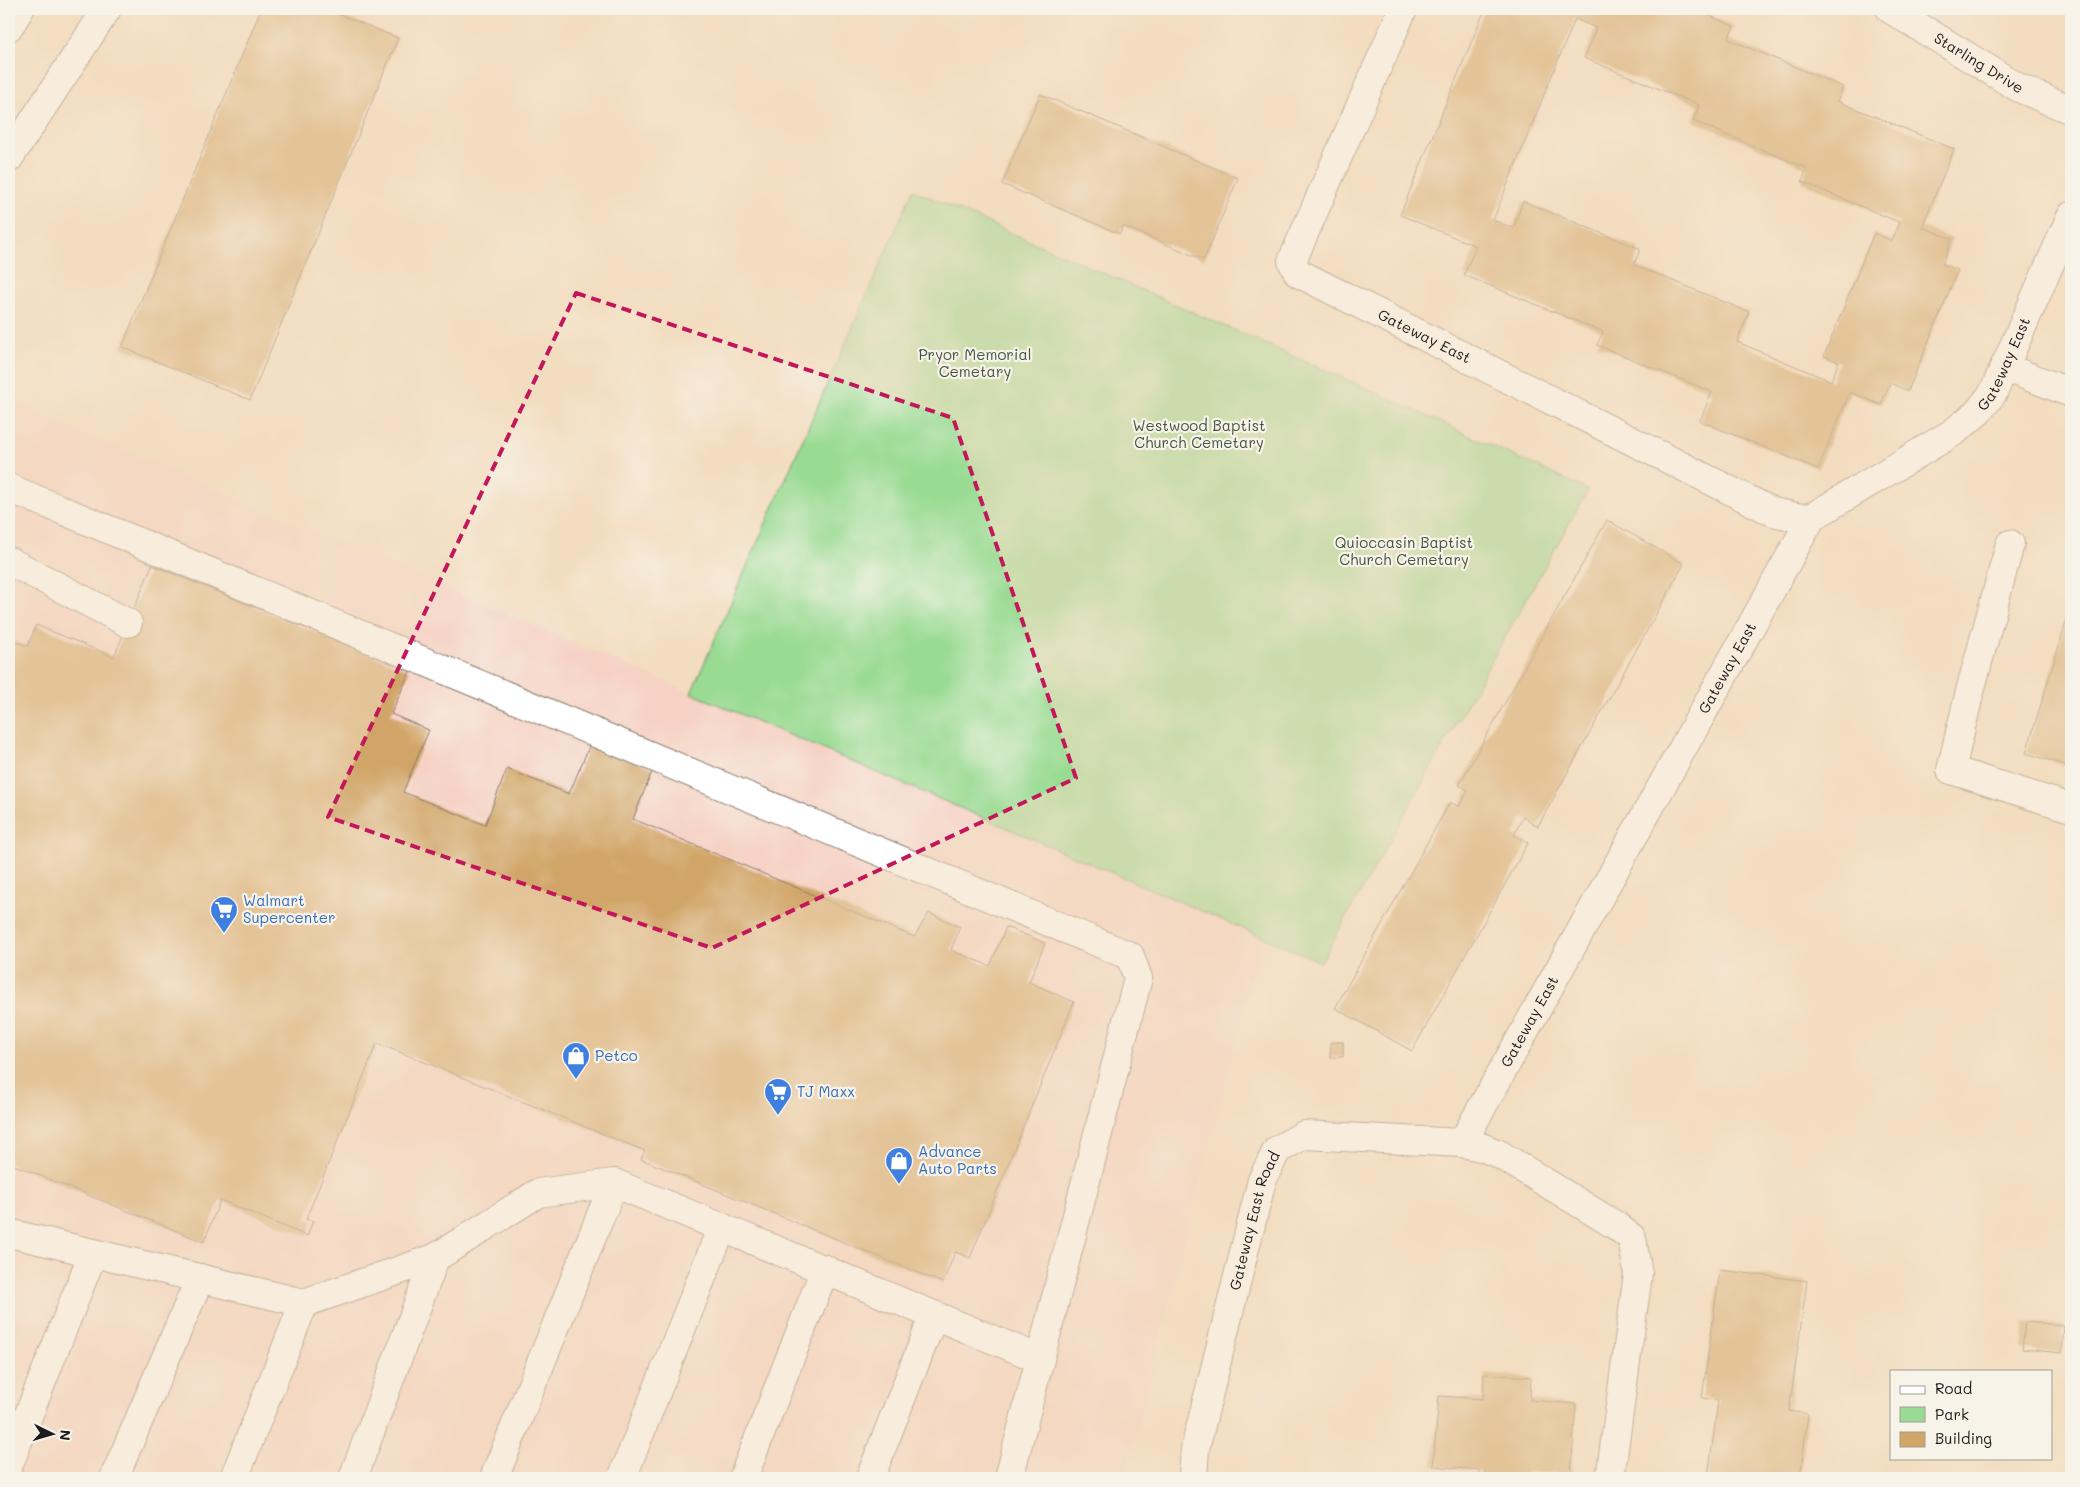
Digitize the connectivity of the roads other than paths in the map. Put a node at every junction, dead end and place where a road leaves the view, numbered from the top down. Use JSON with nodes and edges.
{"nodes":[{"id":1,"x":20,"y":9,"type":"edge"},
{"id":2,"x":107,"y":9,"type":"edge"},
{"id":3,"x":1403,"y":9,"type":"edge"},
{"id":4,"x":1890,"y":9,"type":"edge"},
{"id":5,"x":9,"y":27,"type":"edge"},
{"id":6,"x":2071,"y":110,"type":"edge"},
{"id":7,"x":9,"y":158,"type":"edge"},
{"id":8,"x":2071,"y":216,"type":"edge"},
{"id":9,"x":2062,"y":261,"type":"edge"},
{"id":10,"x":2004,"y":367,"type":"junction"},
{"id":11,"x":2071,"y":393,"type":"edge"},
{"id":12,"x":9,"y":488,"type":"edge"},
{"id":13,"x":1812,"y":517,"type":"junction"},
{"id":14,"x":2010,"y":544,"type":"dead end"},
{"id":15,"x":9,"y":561,"type":"edge"},
{"id":16,"x":128,"y":623,"type":"dead end"},
{"id":17,"x":2071,"y":808,"type":"edge"},
{"id":18,"x":1462,"y":1143,"type":"junction"},
{"id":19,"x":614,"y":1183,"type":"junction"},
{"id":20,"x":722,"y":1227,"type":"junction"},
{"id":21,"x":9,"y":1233,"type":"edge"},
{"id":22,"x":93,"y":1253,"type":"junction"},
{"id":23,"x":436,"y":1258,"type":"junction"},
{"id":24,"x":825,"y":1270,"type":"junction"},
{"id":25,"x":200,"y":1278,"type":"junction"},
{"id":26,"x":304,"y":1303,"type":"junction"},
{"id":27,"x":934,"y":1315,"type":"junction"},
{"id":28,"x":1040,"y":1359,"type":"junction"},
{"id":29,"x":9,"y":1464,"type":"edge"},
{"id":30,"x":114,"y":1478,"type":"edge"},
{"id":31,"x":234,"y":1478,"type":"edge"},
{"id":32,"x":353,"y":1478,"type":"edge"},
{"id":33,"x":494,"y":1478,"type":"edge"},
{"id":34,"x":622,"y":1478,"type":"edge"},
{"id":35,"x":743,"y":1478,"type":"edge"},
{"id":36,"x":870,"y":1478,"type":"edge"},
{"id":37,"x":1009,"y":1478,"type":"edge"},
{"id":38,"x":1193,"y":1478,"type":"edge"},
{"id":39,"x":1610,"y":1478,"type":"edge"}],
"edges":[{"from":1,"to":5,"type":"street"},
{"from":2,"to":7,"type":"street"},
{"from":3,"to":13,"type":"street","name":"Gateway East"},
{"from":4,"to":6,"type":"street","name":"Starling Drive"},
{"from":8,"to":9,"type":"street","name":"Gateway East"},
{"from":9,"to":10,"type":"street","name":"Gateway East"},
{"from":10,"to":11,"type":"street"},
{"from":10,"to":13,"type":"street","name":"Gateway East"},
{"from":12,"to":28,"type":"street"},
{"from":13,"to":18,"type":"street","name":"Gateway East"},
{"from":14,"to":17,"type":"street"},
{"from":15,"to":16,"type":"street"},
{"from":18,"to":38,"type":"street","name":"Gateway East Road"},
{"from":18,"to":39,"type":"street"},
{"from":19,"to":20,"type":"street"},
{"from":19,"to":23,"type":"street"},
{"from":19,"to":33,"type":"street"},
{"from":20,"to":24,"type":"street"},
{"from":20,"to":34,"type":"street"},
{"from":21,"to":22,"type":"street"},
{"from":22,"to":25,"type":"street"},
{"from":22,"to":29,"type":"street"},
{"from":23,"to":26,"type":"street"},
{"from":23,"to":32,"type":"street"},
{"from":24,"to":27,"type":"street"},
{"from":24,"to":35,"type":"street"},
{"from":25,"to":26,"type":"street"},
{"from":25,"to":30,"type":"street"},
{"from":26,"to":31,"type":"street"},
{"from":27,"to":28,"type":"street"},
{"from":27,"to":36,"type":"street"},
{"from":28,"to":37,"type":"street"}]}
